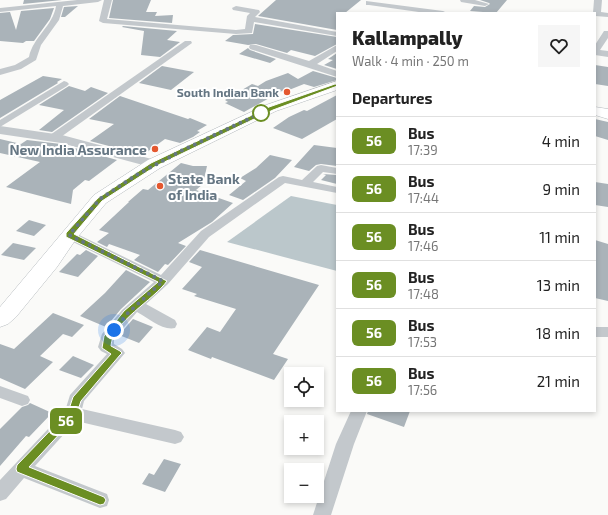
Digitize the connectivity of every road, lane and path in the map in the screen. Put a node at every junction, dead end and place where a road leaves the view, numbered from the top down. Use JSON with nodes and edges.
{"nodes":[{"id":1,"x":98,"y":0,"type":"edge"},
{"id":2,"x":108,"y":0,"type":"edge"},
{"id":3,"x":464,"y":0,"type":"edge"},
{"id":4,"x":599,"y":0,"type":"edge"},
{"id":5,"x":608,"y":1,"type":"edge"},
{"id":6,"x":370,"y":2,"type":"edge"},
{"id":7,"x":60,"y":4,"type":"junction"},
{"id":8,"x":485,"y":4,"type":"dead end"},
{"id":9,"x":236,"y":8,"type":"dead end"},
{"id":10,"x":0,"y":10,"type":"edge"},
{"id":11,"x":365,"y":12,"type":"edge"},
{"id":12,"x":436,"y":12,"type":"edge"},
{"id":13,"x":608,"y":15,"type":"edge"},
{"id":14,"x":252,"y":20,"type":"junction"},
{"id":15,"x":607,"y":32,"type":"dead end"},
{"id":16,"x":336,"y":34,"type":"edge"},
{"id":17,"x":188,"y":43,"type":"dead end"},
{"id":18,"x":253,"y":47,"type":"dead end"},
{"id":19,"x":336,"y":47,"type":"edge"},
{"id":20,"x":596,"y":49,"type":"edge"},
{"id":21,"x":596,"y":51,"type":"edge"},
{"id":22,"x":608,"y":54,"type":"edge"},
{"id":23,"x":310,"y":64,"type":"junction"},
{"id":24,"x":0,"y":72,"type":"edge"},
{"id":25,"x":336,"y":74,"type":"edge"},
{"id":26,"x":64,"y":84,"type":"dead end"},
{"id":27,"x":336,"y":85,"type":"edge"},
{"id":28,"x":596,"y":111,"type":"edge"},
{"id":29,"x":608,"y":114,"type":"edge"},
{"id":30,"x":0,"y":124,"type":"edge"},
{"id":31,"x":0,"y":130,"type":"edge"},
{"id":32,"x":54,"y":137,"type":"junction"},
{"id":33,"x":154,"y":164,"type":"junction"},
{"id":34,"x":336,"y":171,"type":"edge"},
{"id":35,"x":305,"y":183,"type":"junction"},
{"id":36,"x":336,"y":190,"type":"edge"},
{"id":37,"x":69,"y":235,"type":"junction"},
{"id":38,"x":163,"y":281,"type":"junction"},
{"id":39,"x":136,"y":305,"type":"junction"},
{"id":40,"x":0,"y":319,"type":"edge"},
{"id":41,"x":170,"y":324,"type":"dead end"},
{"id":42,"x":596,"y":332,"type":"edge"},
{"id":43,"x":608,"y":332,"type":"edge"},
{"id":44,"x":0,"y":392,"type":"edge"},
{"id":45,"x":22,"y":400,"type":"dead end"},
{"id":46,"x":359,"y":412,"type":"edge"},
{"id":47,"x":73,"y":414,"type":"junction"},
{"id":48,"x":175,"y":437,"type":"dead end"},
{"id":49,"x":21,"y":469,"type":"junction"},
{"id":50,"x":0,"y":493,"type":"edge"},
{"id":51,"x":100,"y":500,"type":"dead end"},
{"id":52,"x":322,"y":515,"type":"edge"}],
"edges":[{"from":1,"to":7,"type":"street"},
{"from":2,"to":14,"type":"street"},
{"from":3,"to":8,"type":"street"},
{"from":4,"to":5,"type":"street"},
{"from":4,"to":13,"type":"street"},
{"from":6,"to":11,"type":"street"},
{"from":6,"to":12,"type":"street"},
{"from":7,"to":10,"type":"street"},
{"from":7,"to":24,"type":"street"},
{"from":9,"to":14,"type":"street"},
{"from":14,"to":16,"type":"street"},
{"from":15,"to":20,"type":"street"},
{"from":17,"to":32,"type":"street"},
{"from":18,"to":23,"type":"street"},
{"from":19,"to":23,"type":"street"},
{"from":21,"to":22,"type":"street"},
{"from":23,"to":25,"type":"street"},
{"from":26,"to":30,"type":"street"},
{"from":27,"to":33,"type":"main road"},
{"from":28,"to":29,"type":"main road"},
{"from":31,"to":32,"type":"street"},
{"from":32,"to":33,"type":"street"},
{"from":33,"to":37,"type":"main road"},
{"from":34,"to":35,"type":"street"},
{"from":35,"to":36,"type":"street"},
{"from":35,"to":38,"type":"street"},
{"from":37,"to":38,"type":"street"},
{"from":37,"to":40,"type":"main road"},
{"from":38,"to":39,"type":"street"},
{"from":39,"to":41,"type":"street"},
{"from":39,"to":47,"type":"street"},
{"from":42,"to":43,"type":"street"},
{"from":44,"to":45,"type":"street"},
{"from":46,"to":52,"type":"street"},
{"from":47,"to":48,"type":"street"},
{"from":47,"to":49,"type":"street"},
{"from":49,"to":50,"type":"street"},
{"from":49,"to":51,"type":"street"}]}
